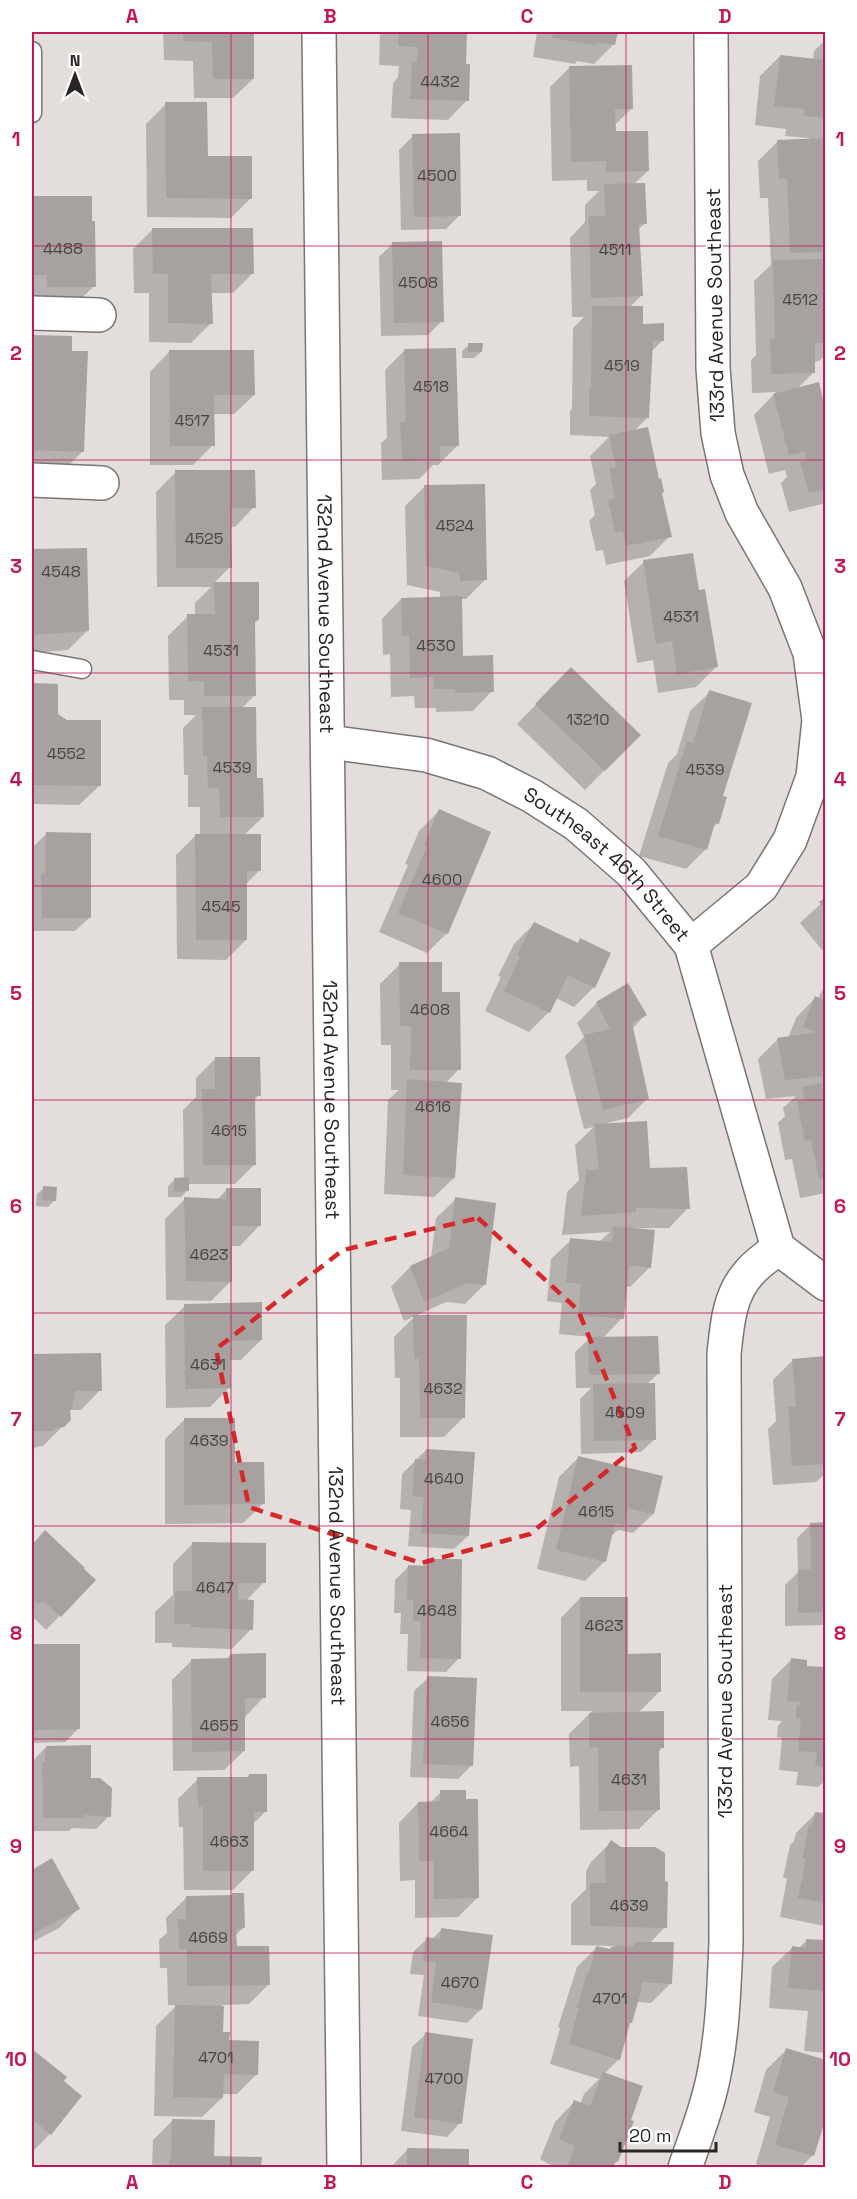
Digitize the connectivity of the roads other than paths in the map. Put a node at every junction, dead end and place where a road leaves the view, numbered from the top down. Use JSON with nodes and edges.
{"nodes":[{"id":1,"x":319,"y":32,"type":"edge"},
{"id":2,"x":711,"y":32,"type":"edge"},
{"id":3,"x":32,"y":51,"type":"edge"},
{"id":4,"x":32,"y":112,"type":"edge"},
{"id":5,"x":32,"y":313,"type":"edge"},
{"id":6,"x":99,"y":315,"type":"dead end"},
{"id":7,"x":32,"y":480,"type":"edge"},
{"id":8,"x":102,"y":483,"type":"dead end"},
{"id":9,"x":32,"y":660,"type":"edge"},
{"id":10,"x":82,"y":669,"type":"dead end"},
{"id":11,"x":329,"y":742,"type":"junction"},
{"id":12,"x":691,"y":945,"type":"junction"},
{"id":13,"x":778,"y":1248,"type":"junction"},
{"id":14,"x":825,"y":1284,"type":"edge"},
{"id":15,"x":344,"y":2168,"type":"edge"},
{"id":16,"x":685,"y":2168,"type":"edge"}],
"edges":[{"from":1,"to":11,"type":"street","name":"132nd Avenue Southeast"},
{"from":2,"to":12,"type":"street","name":"133rd Avenue Southeast"},
{"from":3,"to":4,"type":"lane"},
{"from":5,"to":6,"type":"street"},
{"from":7,"to":8,"type":"street"},
{"from":9,"to":10,"type":"lane"},
{"from":11,"to":12,"type":"street","name":"Southeast 46th Street"},
{"from":11,"to":15,"type":"street","name":"132nd Avenue Southeast"},
{"from":12,"to":13,"type":"street","name":"Southeast 46th Street"},
{"from":13,"to":14,"type":"street"},
{"from":13,"to":16,"type":"street","name":"133rd Avenue Southeast"}]}
